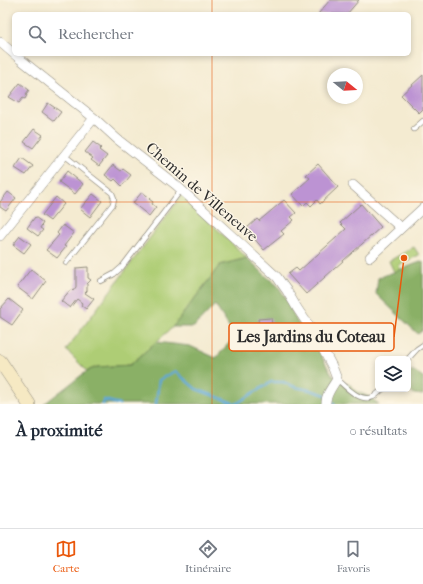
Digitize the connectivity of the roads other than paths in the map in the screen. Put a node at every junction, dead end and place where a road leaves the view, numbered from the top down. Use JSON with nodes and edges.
{"nodes":[{"id":1,"x":0,"y":42,"type":"edge"},
{"id":2,"x":12,"y":52,"type":"edge"},
{"id":3,"x":16,"y":56,"type":"edge"},
{"id":4,"x":94,"y":118,"type":"junction"},
{"id":5,"x":423,"y":121,"type":"edge"},
{"id":6,"x":414,"y":129,"type":"dead end"},
{"id":7,"x":64,"y":155,"type":"junction"},
{"id":8,"x":353,"y":185,"type":"dead end"},
{"id":9,"x":181,"y":190,"type":"junction"},
{"id":10,"x":423,"y":208,"type":"edge"},
{"id":11,"x":401,"y":228,"type":"junction"},
{"id":12,"x":0,"y":236,"type":"edge"},
{"id":13,"x":370,"y":257,"type":"dead end"},
{"id":14,"x":66,"y":263,"type":"dead end"},
{"id":15,"x":101,"y":281,"type":"dead end"},
{"id":16,"x":423,"y":345,"type":"edge"},
{"id":17,"x":411,"y":356,"type":"edge"},
{"id":18,"x":0,"y":361,"type":"edge"},
{"id":19,"x":337,"y":378,"type":"junction"},
{"id":20,"x":379,"y":392,"type":"edge"},
{"id":21,"x":327,"y":397,"type":"edge"},
{"id":22,"x":29,"y":404,"type":"edge"}],
"edges":[{"from":1,"to":2,"type":"street","name":"Chemin de Villeneuve"},
{"from":3,"to":4,"type":"street","name":"Chemin de Villeneuve"},
{"from":4,"to":7,"type":"street"},
{"from":4,"to":9,"type":"street","name":"Chemin de Villeneuve"},
{"from":5,"to":6,"type":"lane"},
{"from":7,"to":12,"type":"street"},
{"from":7,"to":14,"type":"lane"},
{"from":8,"to":11,"type":"street"},
{"from":9,"to":15,"type":"lane"},
{"from":9,"to":19,"type":"street","name":"Chemin de Villeneuve"},
{"from":10,"to":11,"type":"street"},
{"from":11,"to":13,"type":"street"},
{"from":16,"to":17,"type":"lane"},
{"from":18,"to":22,"type":"street"},
{"from":19,"to":20,"type":"lane"},
{"from":19,"to":21,"type":"street"}]}
